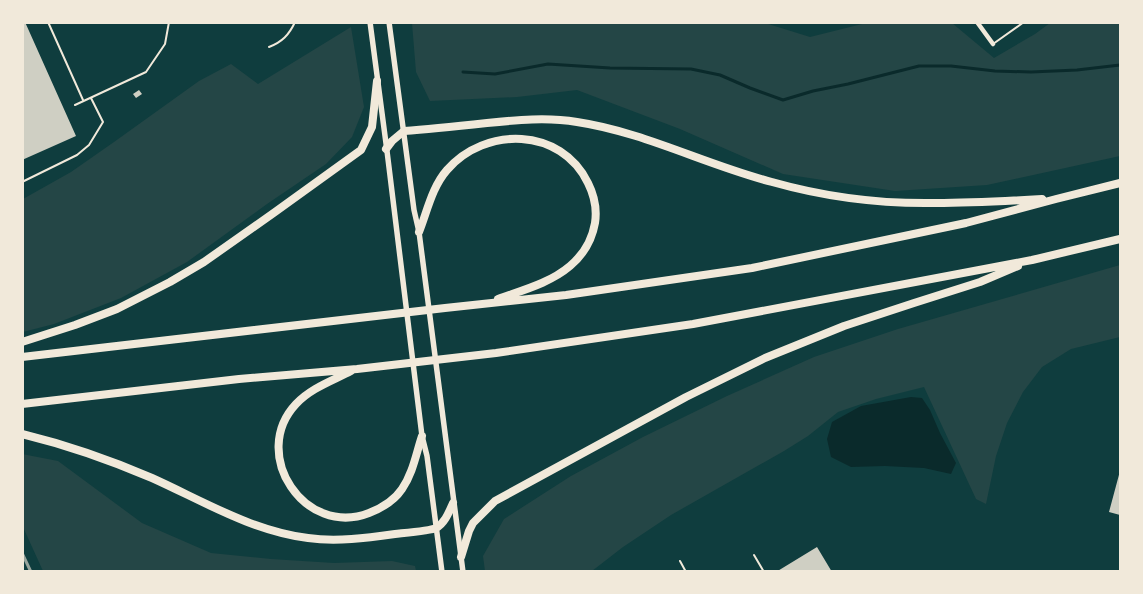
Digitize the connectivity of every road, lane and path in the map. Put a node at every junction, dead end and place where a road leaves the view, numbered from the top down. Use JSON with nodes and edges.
{"nodes":[{"id":1,"x":48,"y":22,"type":"edge"},
{"id":2,"x":169,"y":22,"type":"edge"},
{"id":3,"x":295,"y":22,"type":"edge"},
{"id":4,"x":370,"y":22,"type":"edge"},
{"id":5,"x":389,"y":22,"type":"edge"},
{"id":6,"x":977,"y":22,"type":"edge"},
{"id":7,"x":1024,"y":22,"type":"edge"},
{"id":8,"x":993,"y":44,"type":"joint"},
{"id":9,"x":269,"y":47,"type":"dead end"},
{"id":10,"x":377,"y":81,"type":"junction"},
{"id":11,"x":91,"y":97,"type":"junction"},
{"id":12,"x":83,"y":101,"type":"junction"},
{"id":13,"x":75,"y":104,"type":"dead end"},
{"id":14,"x":404,"y":131,"type":"junction"},
{"id":15,"x":386,"y":149,"type":"junction"},
{"id":16,"x":22,"y":182,"type":"edge"},
{"id":17,"x":1120,"y":183,"type":"edge"},
{"id":18,"x":1056,"y":199,"type":"junction"},
{"id":19,"x":419,"y":232,"type":"junction"},
{"id":20,"x":1120,"y":239,"type":"edge"},
{"id":21,"x":1032,"y":260,"type":"junction"},
{"id":22,"x":488,"y":303,"type":"junction"},
{"id":23,"x":22,"y":342,"type":"edge"},
{"id":24,"x":22,"y":357,"type":"edge"},
{"id":25,"x":357,"y":368,"type":"junction"},
{"id":26,"x":22,"y":404,"type":"edge"},
{"id":27,"x":22,"y":434,"type":"edge"},
{"id":28,"x":422,"y":436,"type":"junction"},
{"id":29,"x":453,"y":503,"type":"junction"},
{"id":30,"x":436,"y":528,"type":"junction"},
{"id":31,"x":754,"y":555,"type":"dead end"},
{"id":32,"x":461,"y":557,"type":"junction"},
{"id":33,"x":680,"y":561,"type":"dead end"},
{"id":34,"x":442,"y":572,"type":"edge"},
{"id":35,"x":463,"y":572,"type":"edge"},
{"id":36,"x":686,"y":572,"type":"edge"},
{"id":37,"x":764,"y":572,"type":"edge"}],
"edges":[{"from":1,"to":12,"type":"lane"},
{"from":2,"to":11,"type":"lane"},
{"from":3,"to":9,"type":"lane"},
{"from":4,"to":10,"type":"main road"},
{"from":5,"to":14,"type":"main road"},
{"from":6,"to":8,"type":"street"},
{"from":7,"to":8,"type":"lane"},
{"from":10,"to":15,"type":"main road"},
{"from":10,"to":23,"type":"highway"},
{"from":11,"to":12,"type":"lane"},
{"from":11,"to":16,"type":"lane"},
{"from":12,"to":13,"type":"lane"},
{"from":14,"to":15,"type":"highway"},
{"from":14,"to":18,"type":"highway"},
{"from":14,"to":19,"type":"main road"},
{"from":15,"to":28,"type":"main road"},
{"from":17,"to":18,"type":"highway"},
{"from":18,"to":22,"type":"highway"},
{"from":19,"to":22,"type":"highway"},
{"from":19,"to":29,"type":"main road"},
{"from":20,"to":21,"type":"highway"},
{"from":21,"to":25,"type":"highway"},
{"from":21,"to":32,"type":"highway"},
{"from":22,"to":24,"type":"highway"},
{"from":25,"to":26,"type":"highway"},
{"from":25,"to":28,"type":"highway"},
{"from":27,"to":30,"type":"highway"},
{"from":28,"to":30,"type":"main road"},
{"from":29,"to":30,"type":"highway"},
{"from":29,"to":32,"type":"main road"},
{"from":30,"to":34,"type":"main road"},
{"from":31,"to":37,"type":"path"},
{"from":32,"to":35,"type":"main road"},
{"from":33,"to":36,"type":"path"}]}
